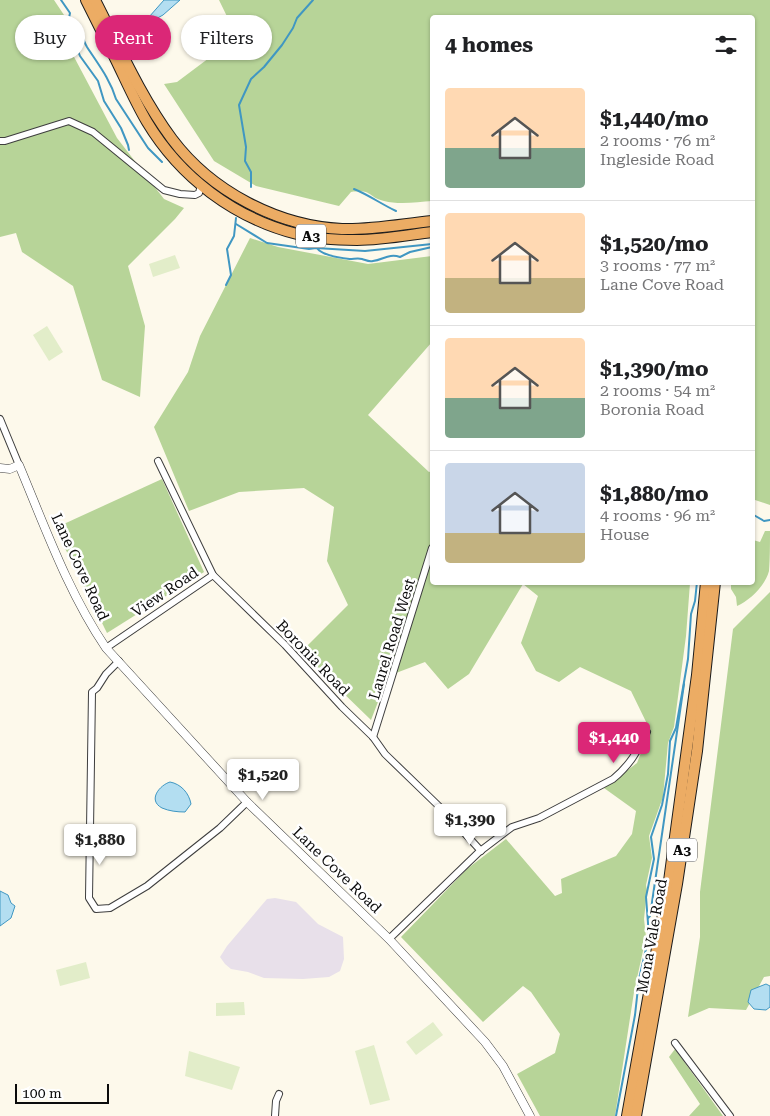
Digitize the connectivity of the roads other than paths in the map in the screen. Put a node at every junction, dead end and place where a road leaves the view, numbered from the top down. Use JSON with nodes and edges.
{"nodes":[{"id":1,"x":86,"y":0,"type":"edge"},
{"id":2,"x":95,"y":0,"type":"edge"},
{"id":3,"x":2,"y":141,"type":"edge"},
{"id":4,"x":201,"y":185,"type":"junction"},
{"id":5,"x":430,"y":221,"type":"edge"},
{"id":6,"x":430,"y":232,"type":"edge"},
{"id":7,"x":0,"y":419,"type":"edge"},
{"id":8,"x":158,"y":461,"type":"dead end"},
{"id":9,"x":19,"y":466,"type":"junction"},
{"id":10,"x":0,"y":468,"type":"edge"},
{"id":11,"x":430,"y":554,"type":"edge"},
{"id":12,"x":213,"y":575,"type":"junction"},
{"id":13,"x":706,"y":585,"type":"edge"},
{"id":14,"x":715,"y":585,"type":"edge"},
{"id":15,"x":106,"y":648,"type":"junction"},
{"id":16,"x":119,"y":661,"type":"junction"},
{"id":17,"x":647,"y":732,"type":"dead end"},
{"id":18,"x":373,"y":737,"type":"junction"},
{"id":19,"x":247,"y":802,"type":"junction"},
{"id":20,"x":482,"y":851,"type":"junction"},
{"id":21,"x":390,"y":939,"type":"junction"},
{"id":22,"x":675,"y":1043,"type":"dead end"},
{"id":23,"x":280,"y":1094,"type":"dead end"},
{"id":24,"x":275,"y":1116,"type":"edge"},
{"id":25,"x":530,"y":1116,"type":"edge"},
{"id":26,"x":626,"y":1116,"type":"edge"},
{"id":27,"x":636,"y":1116,"type":"edge"},
{"id":28,"x":730,"y":1116,"type":"edge"}],
"edges":[{"from":1,"to":4,"type":"highway","number":"A3"},
{"from":2,"to":5,"type":"highway","number":"A3"},
{"from":3,"to":4,"type":"street"},
{"from":4,"to":6,"type":"highway","number":"A3"},
{"from":7,"to":9,"type":"street"},
{"from":8,"to":12,"type":"street","name":"Boronia Road"},
{"from":9,"to":10,"type":"street"},
{"from":9,"to":15,"type":"street","name":"Lane Cove Road"},
{"from":11,"to":18,"type":"street","name":"Laurel Road West"},
{"from":12,"to":15,"type":"street","name":"View Road"},
{"from":12,"to":18,"type":"street","name":"Boronia Road"},
{"from":13,"to":26,"type":"highway","name":"Mona Vale Road","number":"A3"},
{"from":14,"to":27,"type":"highway","name":"Mona Vale Road","number":"A3"},
{"from":15,"to":16,"type":"street","name":"Lane Cove Road"},
{"from":16,"to":19,"type":"street","name":"Lane Cove Road"},
{"from":16,"to":19,"type":"street"},
{"from":17,"to":20,"type":"street"},
{"from":18,"to":20,"type":"street","name":"Boronia Road"},
{"from":19,"to":21,"type":"street","name":"Lane Cove Road"},
{"from":20,"to":21,"type":"street"},
{"from":21,"to":25,"type":"street","name":"Lane Cove Road"},
{"from":22,"to":28,"type":"street"},
{"from":23,"to":24,"type":"street"}]}
